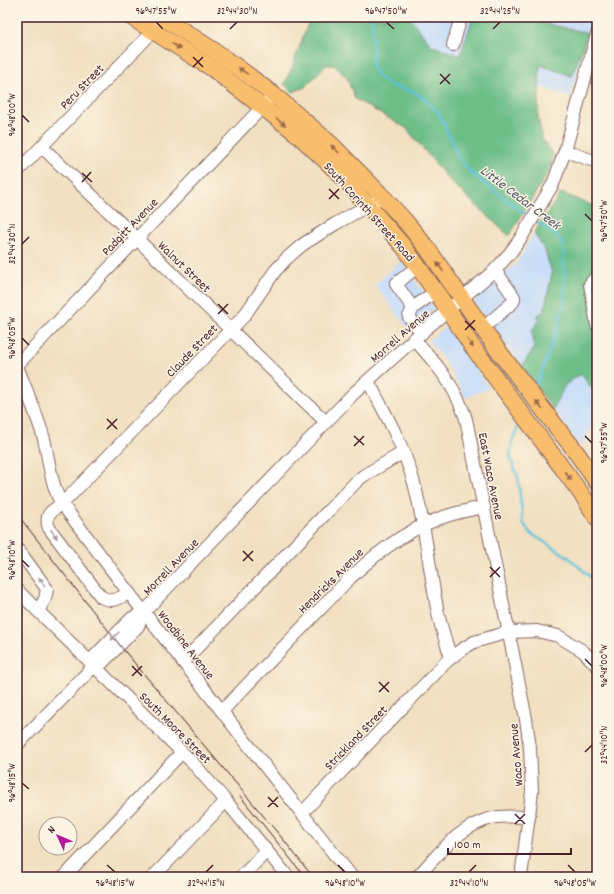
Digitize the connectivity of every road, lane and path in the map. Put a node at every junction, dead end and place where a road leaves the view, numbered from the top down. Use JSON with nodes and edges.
{"nodes":[{"id":1,"x":131,"y":17,"type":"edge"},
{"id":2,"x":461,"y":17,"type":"edge"},
{"id":3,"x":164,"y":18,"type":"edge"},
{"id":4,"x":153,"y":32,"type":"junction"},
{"id":5,"x":597,"y":34,"type":"edge"},
{"id":6,"x":453,"y":44,"type":"dead end"},
{"id":7,"x":274,"y":95,"type":"junction"},
{"id":8,"x":262,"y":107,"type":"junction"},
{"id":9,"x":42,"y":147,"type":"junction"},
{"id":10,"x":565,"y":151,"type":"junction"},
{"id":11,"x":597,"y":162,"type":"edge"},
{"id":12,"x":17,"y":172,"type":"edge"},
{"id":13,"x":350,"y":173,"type":"junction"},
{"id":14,"x":383,"y":197,"type":"junction"},
{"id":15,"x":369,"y":205,"type":"junction"},
{"id":16,"x":136,"y":239,"type":"junction"},
{"id":17,"x":418,"y":266,"type":"junction"},
{"id":18,"x":495,"y":270,"type":"junction"},
{"id":19,"x":596,"y":280,"type":"edge"},
{"id":20,"x":436,"y":291,"type":"junction"},
{"id":21,"x":462,"y":299,"type":"junction"},
{"id":22,"x":413,"y":308,"type":"junction"},
{"id":23,"x":449,"y":310,"type":"junction"},
{"id":24,"x":597,"y":325,"type":"edge"},
{"id":25,"x":483,"y":328,"type":"junction"},
{"id":26,"x":230,"y":330,"type":"junction"},
{"id":27,"x":418,"y":336,"type":"junction"},
{"id":28,"x":17,"y":366,"type":"edge"},
{"id":29,"x":368,"y":381,"type":"junction"},
{"id":30,"x":326,"y":422,"type":"junction"},
{"id":31,"x":566,"y":439,"type":"junction"},
{"id":32,"x":550,"y":451,"type":"junction"},
{"id":33,"x":404,"y":452,"type":"junction"},
{"id":34,"x":597,"y":482,"type":"edge"},
{"id":35,"x":62,"y":504,"type":"junction"},
{"id":36,"x":484,"y":507,"type":"junction"},
{"id":37,"x":597,"y":518,"type":"edge"},
{"id":38,"x":423,"y":525,"type":"junction"},
{"id":39,"x":17,"y":549,"type":"edge"},
{"id":40,"x":17,"y":590,"type":"edge"},
{"id":41,"x":129,"y":593,"type":"junction"},
{"id":42,"x":38,"y":611,"type":"junction"},
{"id":43,"x":144,"y":612,"type":"junction"},
{"id":44,"x":509,"y":632,"type":"junction"},
{"id":45,"x":451,"y":658,"type":"junction"},
{"id":46,"x":183,"y":662,"type":"junction"},
{"id":47,"x":94,"y":666,"type":"junction"},
{"id":48,"x":597,"y":666,"type":"edge"},
{"id":49,"x":222,"y":711,"type":"junction"},
{"id":50,"x":17,"y":745,"type":"edge"},
{"id":51,"x":182,"y":752,"type":"junction"},
{"id":52,"x":226,"y":801,"type":"junction"},
{"id":53,"x":302,"y":813,"type":"junction"},
{"id":54,"x":529,"y":817,"type":"junction"},
{"id":55,"x":267,"y":851,"type":"junction"},
{"id":56,"x":64,"y":877,"type":"edge"},
{"id":57,"x":153,"y":877,"type":"edge"},
{"id":58,"x":241,"y":877,"type":"edge"},
{"id":59,"x":288,"y":877,"type":"edge"},
{"id":60,"x":352,"y":877,"type":"edge"},
{"id":61,"x":417,"y":877,"type":"edge"},
{"id":62,"x":521,"y":877,"type":"edge"}],
"edges":[{"from":1,"to":4,"type":"main road","name":"South Corinth Street Road"},
{"from":2,"to":6,"type":"street"},
{"from":3,"to":4,"type":"street","name":"Peru Street"},
{"from":7,"to":3,"type":"main road","name":"South Corinth Street Road","one_way":true},
{"from":4,"to":8,"type":"main road","name":"South Corinth Street Road","one_way":true},
{"from":4,"to":9,"type":"street","name":"Peru Street"},
{"from":5,"to":10,"type":"street","name":"Morrell Avenue"},
{"from":7,"to":8,"type":"street","name":"Padgitt Avenue"},
{"from":13,"to":7,"type":"main road","name":"South Corinth Street Road","one_way":true},
{"from":8,"to":13,"type":"main road","name":"South Corinth Street Road","one_way":true},
{"from":8,"to":16,"type":"street","name":"Padgitt Avenue"},
{"from":9,"to":12,"type":"street","name":"Peru Street"},
{"from":9,"to":16,"type":"street","name":"Walnut Street"},
{"from":10,"to":11,"type":"street"},
{"from":10,"to":18,"type":"street","name":"Morrell Avenue"},
{"from":13,"to":14,"type":"main road","name":"South Corinth Street Road"},
{"from":13,"to":15,"type":"main road","name":"South Corinth Street Road"},
{"from":14,"to":15,"type":"street","name":"Claude Street"},
{"from":21,"to":14,"type":"main road","name":"South Corinth Street Road","one_way":true},
{"from":15,"to":17,"type":"main road","name":"South Corinth Street Road"},
{"from":15,"to":26,"type":"street","name":"Claude Street"},
{"from":16,"to":26,"type":"street","name":"Walnut Street"},
{"from":16,"to":28,"type":"street","name":"Padgitt Avenue"},
{"from":17,"to":20,"type":"main road","name":"South Corinth Street Road"},
{"from":17,"to":22,"type":"street"},
{"from":18,"to":21,"type":"street","name":"Morrell Avenue"},
{"from":18,"to":25,"type":"street"},
{"from":19,"to":24,"type":"street"},
{"from":20,"to":22,"type":"street"},
{"from":20,"to":23,"type":"main road","name":"South Corinth Street Road"},
{"from":21,"to":23,"type":"street","name":"Morrell Avenue"},
{"from":21,"to":25,"type":"main road","name":"South Corinth Street Road"},
{"from":22,"to":27,"type":"street","name":"East Waco Avenue"},
{"from":23,"to":27,"type":"street","name":"Morrell Avenue"},
{"from":23,"to":32,"type":"main road","name":"South Corinth Street Road","one_way":true},
{"from":31,"to":25,"type":"main road","name":"South Corinth Street Road","one_way":true},
{"from":26,"to":30,"type":"street","name":"Walnut Street"},
{"from":26,"to":35,"type":"street","name":"Claude Street"},
{"from":27,"to":29,"type":"street","name":"Morrell Avenue"},
{"from":27,"to":36,"type":"street","name":"East Waco Avenue"},
{"from":28,"to":35,"type":"street","name":"Woodbine Avenue"},
{"from":29,"to":30,"type":"street","name":"Morrell Avenue"},
{"from":29,"to":33,"type":"street"},
{"from":30,"to":43,"type":"street","name":"Morrell Avenue"},
{"from":31,"to":32,"type":"main road"},
{"from":31,"to":34,"type":"main road","name":"South Corinth Street Road"},
{"from":32,"to":37,"type":"main road","name":"South Corinth Street Road","one_way":true},
{"from":33,"to":38,"type":"street"},
{"from":33,"to":46,"type":"street"},
{"from":35,"to":41,"type":"street","name":"Woodbine Avenue"},
{"from":35,"to":41,"type":"street","name":"Claude Street","one_way":true},
{"from":36,"to":38,"type":"street","name":"Hendricks Avenue"},
{"from":36,"to":44,"type":"street","name":"East Waco Avenue"},
{"from":38,"to":45,"type":"street"},
{"from":38,"to":49,"type":"street","name":"Hendricks Avenue"},
{"from":42,"to":39,"type":"street","one_way":true},
{"from":40,"to":42,"type":"street","name":"South Moore Street"},
{"from":41,"to":43,"type":"street","name":"Woodbine Avenue"},
{"from":42,"to":47,"type":"street","name":"South Moore Street"},
{"from":43,"to":46,"type":"street","name":"Woodbine Avenue"},
{"from":43,"to":47,"type":"street","name":"Morrell Avenue"},
{"from":44,"to":45,"type":"street","name":"Strickland Street"},
{"from":44,"to":48,"type":"street","name":"Strickland Street"},
{"from":44,"to":54,"type":"street","name":"Waco Avenue"},
{"from":45,"to":53,"type":"street","name":"Strickland Street"},
{"from":46,"to":49,"type":"street","name":"Woodbine Avenue"},
{"from":47,"to":50,"type":"street","name":"Morrell Avenue"},
{"from":47,"to":51,"type":"street","name":"South Moore Street"},
{"from":49,"to":53,"type":"street","name":"Woodbine Avenue"},
{"from":51,"to":52,"type":"street","name":"South Moore Street"},
{"from":51,"to":56,"type":"street"},
{"from":52,"to":55,"type":"street","name":"South Moore Street"},
{"from":52,"to":57,"type":"street"},
{"from":53,"to":60,"type":"street","name":"Woodbine Avenue"},
{"from":54,"to":61,"type":"street"},
{"from":54,"to":62,"type":"street","name":"Waco Avenue"},
{"from":55,"to":58,"type":"street"},
{"from":55,"to":59,"type":"street","name":"South Moore Street"}]}
